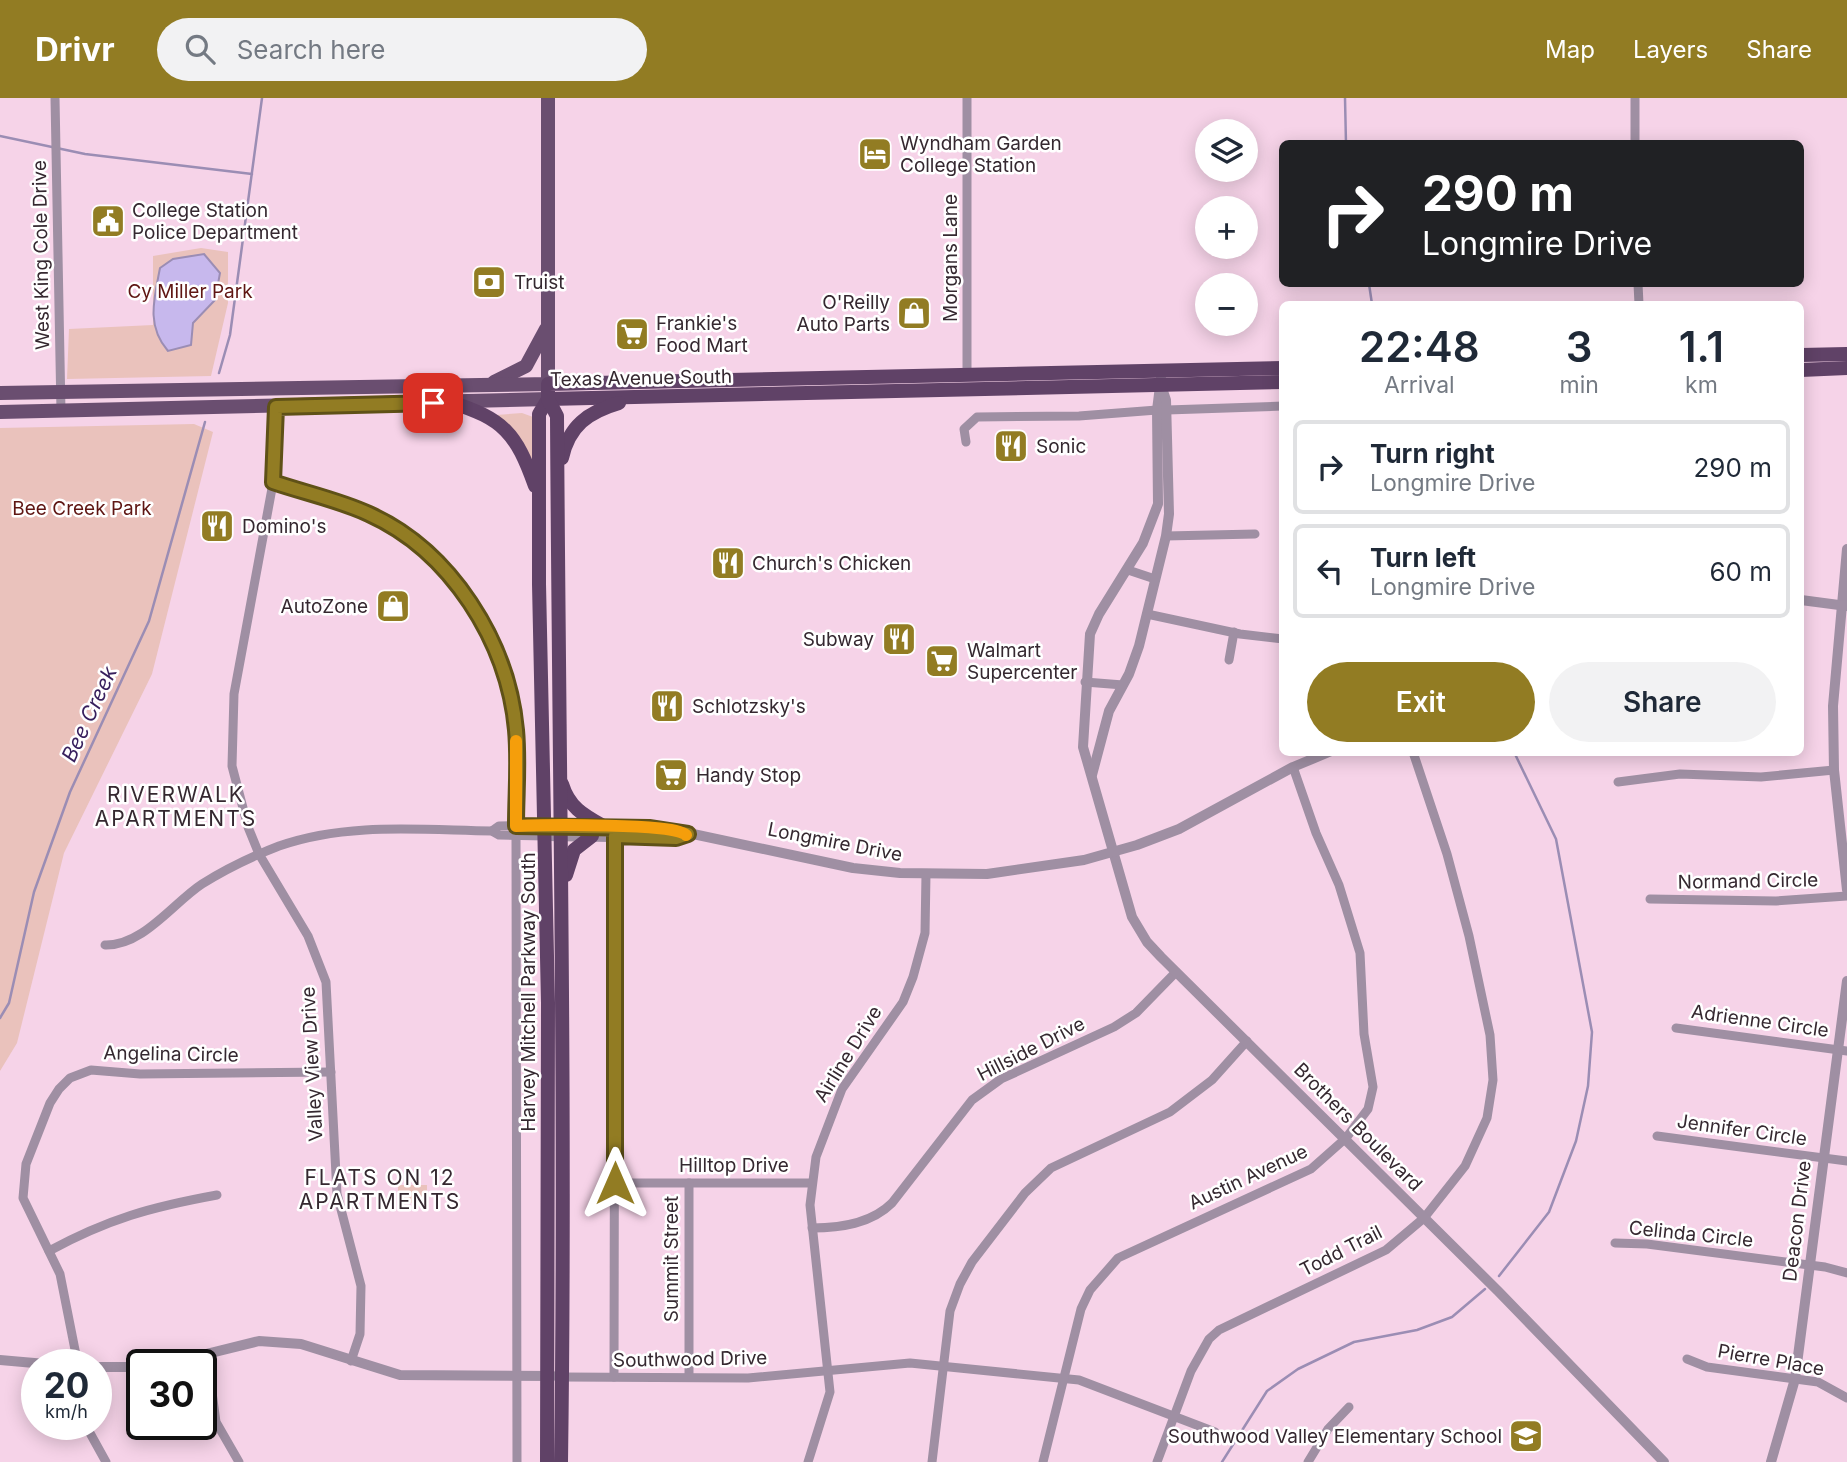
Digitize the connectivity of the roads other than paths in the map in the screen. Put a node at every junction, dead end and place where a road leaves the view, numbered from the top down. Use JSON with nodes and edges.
{"nodes":[{"id":1,"x":55,"y":98,"type":"edge"},
{"id":2,"x":548,"y":98,"type":"edge"},
{"id":3,"x":967,"y":98,"type":"edge"},
{"id":4,"x":1634,"y":98,"type":"edge"},
{"id":5,"x":1635,"y":140,"type":"edge"},
{"id":6,"x":548,"y":325,"type":"junction"},
{"id":7,"x":1847,"y":354,"type":"edge"},
{"id":8,"x":1804,"y":355,"type":"edge"},
{"id":9,"x":1279,"y":368,"type":"edge"},
{"id":10,"x":1847,"y":368,"type":"edge"},
{"id":11,"x":1804,"y":370,"type":"edge"},
{"id":12,"x":967,"y":376,"type":"junction"},
{"id":13,"x":1161,"y":378,"type":"junction"},
{"id":14,"x":1279,"y":382,"type":"edge"},
{"id":15,"x":487,"y":384,"type":"junction"},
{"id":16,"x":548,"y":384,"type":"junction"},
{"id":17,"x":334,"y":386,"type":"junction"},
{"id":18,"x":273,"y":387,"type":"junction"},
{"id":19,"x":61,"y":391,"type":"junction"},
{"id":20,"x":0,"y":393,"type":"edge"},
{"id":21,"x":637,"y":398,"type":"junction"},
{"id":22,"x":548,"y":399,"type":"junction"},
{"id":23,"x":450,"y":402,"type":"junction"},
{"id":24,"x":276,"y":407,"type":"junction"},
{"id":25,"x":1279,"y":407,"type":"edge"},
{"id":26,"x":203,"y":408,"type":"junction"},
{"id":27,"x":1162,"y":410,"type":"junction"},
{"id":28,"x":61,"y":411,"type":"junction"},
{"id":29,"x":0,"y":412,"type":"edge"},
{"id":30,"x":966,"y":442,"type":"dead end"},
{"id":31,"x":557,"y":476,"type":"junction"},
{"id":32,"x":273,"y":482,"type":"junction"},
{"id":33,"x":539,"y":497,"type":"junction"},
{"id":34,"x":1255,"y":534,"type":"dead end"},
{"id":35,"x":1166,"y":536,"type":"junction"},
{"id":36,"x":1847,"y":549,"type":"edge"},
{"id":37,"x":1128,"y":570,"type":"junction"},
{"id":38,"x":1155,"y":579,"type":"junction"},
{"id":39,"x":1804,"y":600,"type":"edge"},
{"id":40,"x":1844,"y":605,"type":"edge"},
{"id":41,"x":1147,"y":614,"type":"junction"},
{"id":42,"x":1234,"y":632,"type":"junction"},
{"id":43,"x":1279,"y":638,"type":"edge"},
{"id":44,"x":1229,"y":660,"type":"dead end"},
{"id":45,"x":1085,"y":682,"type":"junction"},
{"id":46,"x":1123,"y":685,"type":"junction"},
{"id":47,"x":1319,"y":756,"type":"edge"},
{"id":48,"x":1414,"y":756,"type":"edge"},
{"id":49,"x":1293,"y":767,"type":"junction"},
{"id":50,"x":1834,"y":770,"type":"junction"},
{"id":51,"x":559,"y":772,"type":"junction"},
{"id":52,"x":1092,"y":777,"type":"junction"},
{"id":53,"x":1618,"y":782,"type":"dead end"},
{"id":54,"x":516,"y":830,"type":"junction"},
{"id":55,"x":553,"y":830,"type":"junction"},
{"id":56,"x":598,"y":831,"type":"junction"},
{"id":57,"x":688,"y":834,"type":"junction"},
{"id":58,"x":615,"y":836,"type":"junction"},
{"id":59,"x":1112,"y":852,"type":"junction"},
{"id":60,"x":259,"y":855,"type":"junction"},
{"id":61,"x":926,"y":874,"type":"junction"},
{"id":62,"x":1847,"y":890,"type":"edge"},
{"id":63,"x":1847,"y":896,"type":"edge"},
{"id":64,"x":561,"y":897,"type":"junction"},
{"id":65,"x":1650,"y":899,"type":"dead end"},
{"id":66,"x":105,"y":944,"type":"dead end"},
{"id":67,"x":1176,"y":972,"type":"junction"},
{"id":68,"x":1847,"y":981,"type":"edge"},
{"id":69,"x":1676,"y":1028,"type":"dead end"},
{"id":70,"x":1247,"y":1041,"type":"junction"},
{"id":71,"x":1843,"y":1050,"type":"edge"},
{"id":72,"x":331,"y":1072,"type":"junction"},
{"id":73,"x":1657,"y":1136,"type":"dead end"},
{"id":74,"x":1346,"y":1138,"type":"junction"},
{"id":75,"x":1822,"y":1158,"type":"junction"},
{"id":76,"x":1847,"y":1161,"type":"edge"},
{"id":77,"x":615,"y":1183,"type":"junction"},
{"id":78,"x":689,"y":1183,"type":"junction"},
{"id":79,"x":812,"y":1183,"type":"junction"},
{"id":80,"x":217,"y":1195,"type":"dead end"},
{"id":81,"x":1424,"y":1218,"type":"junction"},
{"id":82,"x":812,"y":1228,"type":"junction"},
{"id":83,"x":1615,"y":1243,"type":"dead end"},
{"id":84,"x":49,"y":1251,"type":"junction"},
{"id":85,"x":1809,"y":1265,"type":"junction"},
{"id":86,"x":1847,"y":1273,"type":"edge"},
{"id":87,"x":75,"y":1349,"type":"edge"},
{"id":88,"x":217,"y":1352,"type":"edge"},
{"id":89,"x":1688,"y":1359,"type":"dead end"},
{"id":90,"x":0,"y":1360,"type":"edge"},
{"id":91,"x":351,"y":1361,"type":"junction"},
{"id":92,"x":21,"y":1362,"type":"edge"},
{"id":93,"x":944,"y":1367,"type":"junction"},
{"id":94,"x":828,"y":1369,"type":"junction"},
{"id":95,"x":517,"y":1376,"type":"junction"},
{"id":96,"x":555,"y":1377,"type":"junction"},
{"id":97,"x":614,"y":1377,"type":"junction"},
{"id":98,"x":689,"y":1377,"type":"junction"},
{"id":99,"x":1063,"y":1378,"type":"junction"},
{"id":100,"x":1795,"y":1379,"type":"junction"},
{"id":101,"x":1847,"y":1398,"type":"edge"},
{"id":102,"x":1349,"y":1407,"type":"dead end"},
{"id":103,"x":1173,"y":1416,"type":"junction"},
{"id":104,"x":217,"y":1424,"type":"edge"},
{"id":105,"x":1215,"y":1432,"type":"dead end"},
{"id":106,"x":94,"y":1440,"type":"edge"},
{"id":107,"x":106,"y":1462,"type":"edge"},
{"id":108,"x":239,"y":1462,"type":"edge"},
{"id":109,"x":517,"y":1462,"type":"edge"},
{"id":110,"x":547,"y":1462,"type":"edge"},
{"id":111,"x":561,"y":1462,"type":"edge"},
{"id":112,"x":808,"y":1462,"type":"edge"},
{"id":113,"x":932,"y":1462,"type":"edge"},
{"id":114,"x":1043,"y":1462,"type":"edge"},
{"id":115,"x":1157,"y":1462,"type":"edge"},
{"id":116,"x":1308,"y":1462,"type":"edge"},
{"id":117,"x":1664,"y":1462,"type":"edge"},
{"id":118,"x":1771,"y":1462,"type":"edge"}],
"edges":[{"from":1,"to":19,"type":"street","name":"West King Cole Drive"},
{"from":2,"to":6,"type":"main road","name":"Harvey Mitchell Parkway South"},
{"from":3,"to":12,"type":"street","name":"Morgans Lane"},
{"from":4,"to":5,"type":"street"},
{"from":6,"to":15,"type":"main road"},
{"from":6,"to":16,"type":"main road","name":"Harvey Mitchell Parkway South"},
{"from":7,"to":8,"type":"highway"},
{"from":9,"to":13,"type":"highway","name":"Texas Avenue South"},
{"from":10,"to":11,"type":"highway"},
{"from":12,"to":13,"type":"highway","name":"Texas Avenue South"},
{"from":12,"to":16,"type":"highway","name":"Texas Avenue South"},
{"from":13,"to":14,"type":"highway","name":"Texas Avenue South"},
{"from":13,"to":21,"type":"highway","name":"Texas Avenue South"},
{"from":13,"to":27,"type":"street","name":"Brothers Boulevard"},
{"from":15,"to":16,"type":"main road","name":"Texas Avenue South"},
{"from":15,"to":17,"type":"main road","name":"Texas Avenue South"},
{"from":16,"to":22,"type":"highway","name":"Harvey Mitchell Parkway South"},
{"from":17,"to":18,"type":"main road","name":"Texas Avenue South"},
{"from":17,"to":24,"type":"main road"},
{"from":18,"to":19,"type":"main road","name":"Texas Avenue South"},
{"from":18,"to":26,"type":"main road"},
{"from":19,"to":20,"type":"main road","name":"Texas Avenue South"},
{"from":19,"to":28,"type":"street","name":"West King Cole Drive"},
{"from":21,"to":22,"type":"highway","name":"Texas Avenue South"},
{"from":21,"to":31,"type":"highway"},
{"from":22,"to":23,"type":"main road","name":"Texas Avenue South"},
{"from":22,"to":31,"type":"highway","name":"Harvey Mitchell Parkway South"},
{"from":22,"to":33,"type":"highway","name":"Harvey Mitchell Parkway South"},
{"from":23,"to":24,"type":"main road","name":"Texas Avenue South"},
{"from":23,"to":33,"type":"highway"},
{"from":24,"to":26,"type":"main road","name":"Texas Avenue South"},
{"from":24,"to":32,"type":"street","name":"Valley View Drive"},
{"from":25,"to":27,"type":"street"},
{"from":26,"to":28,"type":"main road","name":"Texas Avenue South"},
{"from":27,"to":30,"type":"street"},
{"from":27,"to":35,"type":"street","name":"Brothers Boulevard"},
{"from":27,"to":37,"type":"street","name":"Brothers Boulevard"},
{"from":28,"to":29,"type":"main road","name":"Texas Avenue South"},
{"from":31,"to":51,"type":"highway","name":"Harvey Mitchell Parkway South"},
{"from":32,"to":54,"type":"street"},
{"from":32,"to":60,"type":"street","name":"Valley View Drive"},
{"from":33,"to":55,"type":"highway","name":"Harvey Mitchell Parkway South"},
{"from":34,"to":35,"type":"street"},
{"from":35,"to":38,"type":"street","name":"Brothers Boulevard"},
{"from":36,"to":40,"type":"street"},
{"from":37,"to":38,"type":"street"},
{"from":37,"to":45,"type":"street","name":"Brothers Boulevard"},
{"from":38,"to":41,"type":"street","name":"Brothers Boulevard"},
{"from":39,"to":40,"type":"street"},
{"from":40,"to":50,"type":"street"},
{"from":41,"to":42,"type":"street"},
{"from":41,"to":46,"type":"street","name":"Brothers Boulevard"},
{"from":42,"to":43,"type":"street"},
{"from":42,"to":44,"type":"street"},
{"from":45,"to":46,"type":"street"},
{"from":45,"to":52,"type":"street","name":"Brothers Boulevard"},
{"from":46,"to":52,"type":"street","name":"Brothers Boulevard"},
{"from":47,"to":49,"type":"street","name":"Longmire Drive"},
{"from":48,"to":81,"type":"street","name":"Todd Trail"},
{"from":49,"to":59,"type":"street","name":"Longmire Drive"},
{"from":49,"to":74,"type":"street","name":"Austin Avenue"},
{"from":50,"to":53,"type":"street"},
{"from":50,"to":62,"type":"street"},
{"from":51,"to":55,"type":"highway","name":"Harvey Mitchell Parkway South"},
{"from":51,"to":56,"type":"highway"},
{"from":52,"to":59,"type":"street","name":"Brothers Boulevard"},
{"from":54,"to":55,"type":"street","name":"Longmire Drive"},
{"from":54,"to":60,"type":"street","name":"Longmire Drive"},
{"from":54,"to":95,"type":"street"},
{"from":55,"to":56,"type":"street","name":"Longmire Drive"},
{"from":55,"to":64,"type":"highway","name":"Harvey Mitchell Parkway South"},
{"from":55,"to":96,"type":"highway","name":"Harvey Mitchell Parkway South"},
{"from":56,"to":57,"type":"street","name":"Longmire Drive"},
{"from":56,"to":58,"type":"street","name":"Longmire Drive"},
{"from":56,"to":64,"type":"highway"},
{"from":57,"to":58,"type":"street","name":"Longmire Drive"},
{"from":57,"to":61,"type":"street","name":"Longmire Drive"},
{"from":58,"to":77,"type":"street"},
{"from":59,"to":61,"type":"street","name":"Longmire Drive"},
{"from":59,"to":67,"type":"street","name":"Brothers Boulevard"},
{"from":60,"to":66,"type":"street","name":"Longmire Drive"},
{"from":60,"to":72,"type":"street","name":"Valley View Drive"},
{"from":61,"to":79,"type":"street","name":"Airline Drive"},
{"from":63,"to":65,"type":"street","name":"Normand Circle"},
{"from":64,"to":96,"type":"highway","name":"Harvey Mitchell Parkway South"},
{"from":67,"to":70,"type":"street","name":"Brothers Boulevard"},
{"from":67,"to":82,"type":"street","name":"Hillside Drive"},
{"from":68,"to":71,"type":"street","name":"Deacon Drive"},
{"from":69,"to":71,"type":"street","name":"Adrienne Circle"},
{"from":70,"to":74,"type":"street","name":"Brothers Boulevard"},
{"from":70,"to":93,"type":"street"},
{"from":71,"to":75,"type":"street","name":"Deacon Drive"},
{"from":72,"to":84,"type":"street","name":"Angelina Circle"},
{"from":72,"to":91,"type":"street","name":"Valley View Drive"},
{"from":73,"to":75,"type":"street","name":"Jennifer Circle"},
{"from":74,"to":81,"type":"street","name":"Brothers Boulevard"},
{"from":74,"to":99,"type":"street","name":"Austin Avenue"},
{"from":75,"to":76,"type":"street","name":"Jennifer Circle"},
{"from":75,"to":85,"type":"street","name":"Deacon Drive"},
{"from":77,"to":78,"type":"street","name":"Hilltop Drive"},
{"from":77,"to":97,"type":"street"},
{"from":78,"to":79,"type":"street","name":"Hilltop Drive"},
{"from":78,"to":98,"type":"street","name":"Summit Street"},
{"from":79,"to":82,"type":"street","name":"Airline Drive"},
{"from":80,"to":84,"type":"street"},
{"from":81,"to":103,"type":"street","name":"Todd Trail"},
{"from":81,"to":117,"type":"street","name":"Brothers Boulevard"},
{"from":82,"to":94,"type":"street","name":"Airline Drive"},
{"from":83,"to":85,"type":"street","name":"Celinda Circle"},
{"from":84,"to":87,"type":"street","name":"Angelina Circle"},
{"from":85,"to":86,"type":"street","name":"Celinda Circle"},
{"from":85,"to":100,"type":"street","name":"Deacon Drive"},
{"from":88,"to":91,"type":"street","name":"Southwood Drive"},
{"from":89,"to":100,"type":"street","name":"Pierre Place"},
{"from":90,"to":92,"type":"street"},
{"from":91,"to":95,"type":"street","name":"Southwood Drive"},
{"from":93,"to":94,"type":"street","name":"Southwood Drive"},
{"from":93,"to":99,"type":"street","name":"Southwood Drive"},
{"from":93,"to":113,"type":"street"},
{"from":94,"to":98,"type":"street","name":"Southwood Drive"},
{"from":94,"to":112,"type":"street","name":"Airline Drive"},
{"from":95,"to":96,"type":"street","name":"Southwood Drive"},
{"from":95,"to":109,"type":"street"},
{"from":96,"to":97,"type":"street","name":"Southwood Drive"},
{"from":96,"to":110,"type":"highway","name":"Harvey Mitchell Parkway South"},
{"from":96,"to":111,"type":"highway","name":"Harvey Mitchell Parkway South"},
{"from":97,"to":98,"type":"street","name":"Southwood Drive"},
{"from":99,"to":103,"type":"street","name":"Southwood Drive"},
{"from":99,"to":114,"type":"street","name":"Austin Avenue"},
{"from":100,"to":101,"type":"street","name":"Pierre Place"},
{"from":100,"to":118,"type":"street","name":"Deacon Drive"},
{"from":102,"to":116,"type":"street"},
{"from":103,"to":105,"type":"street","name":"Southwood Drive"},
{"from":103,"to":115,"type":"street","name":"Todd Trail"},
{"from":104,"to":108,"type":"street"},
{"from":106,"to":107,"type":"street"}]}
